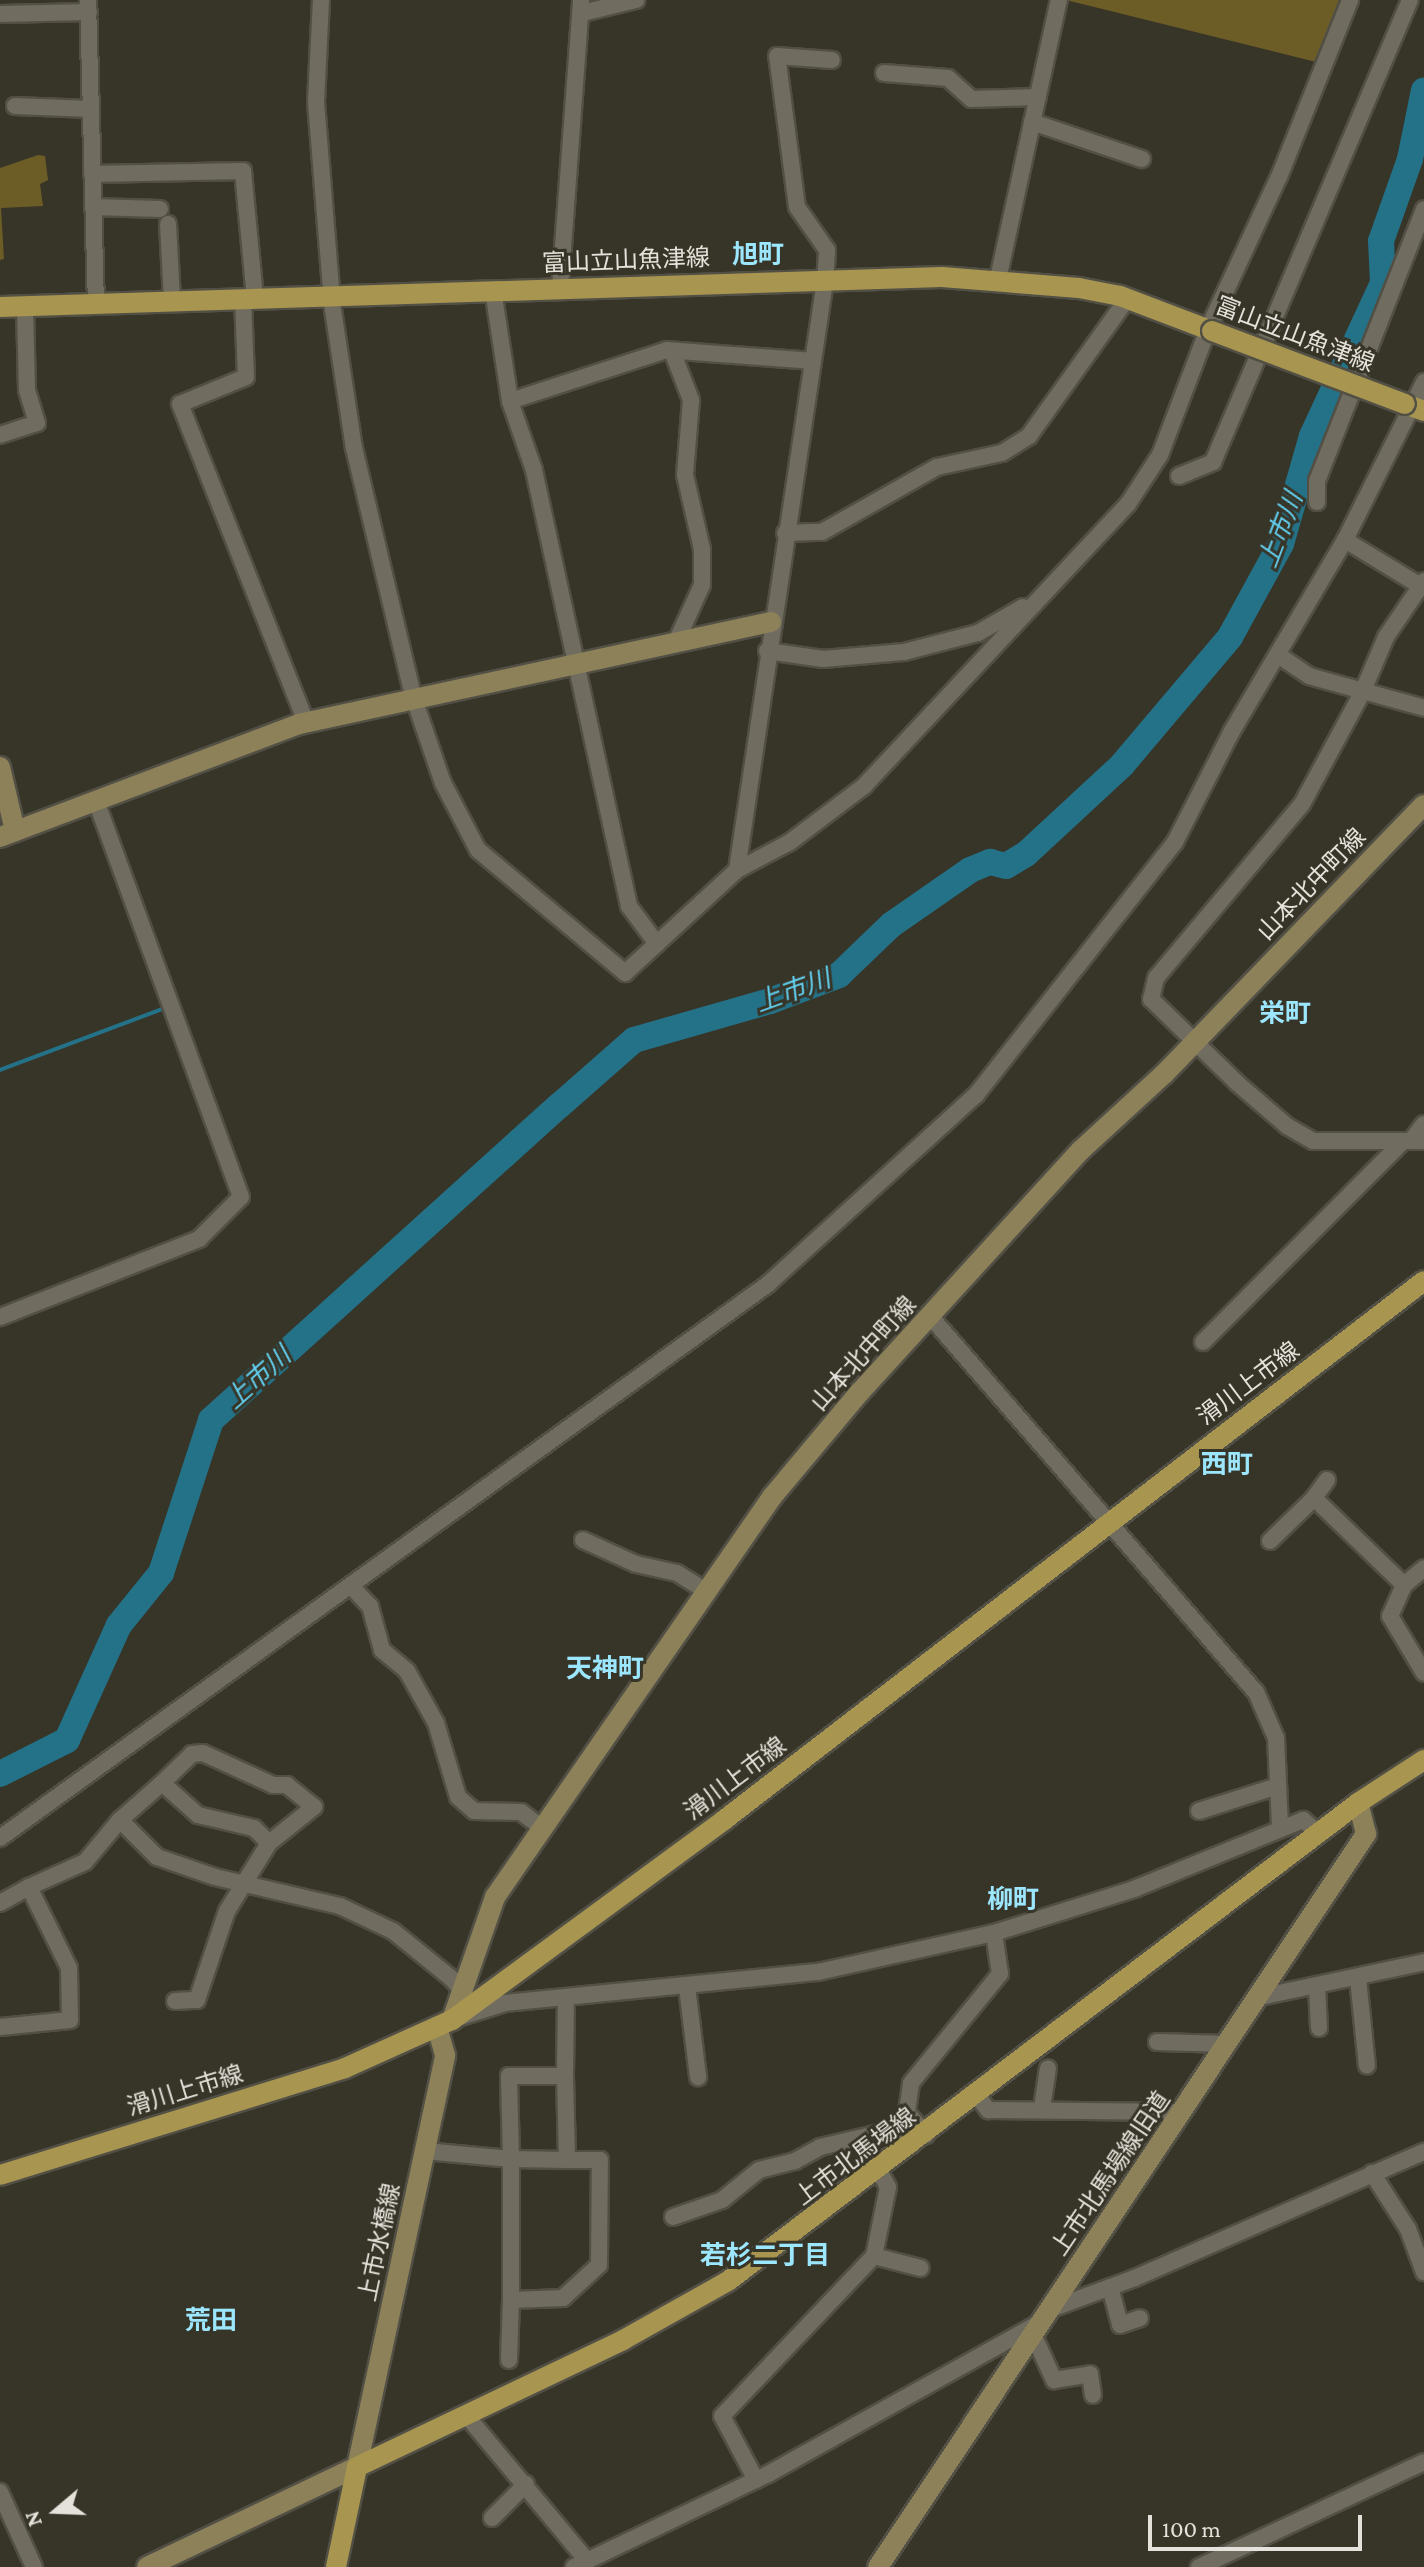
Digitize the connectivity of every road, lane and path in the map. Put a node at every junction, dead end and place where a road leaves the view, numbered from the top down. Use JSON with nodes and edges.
{"nodes":[{"id":1,"x":321,"y":0,"type":"edge"},
{"id":2,"x":636,"y":0,"type":"edge"},
{"id":3,"x":1059,"y":0,"type":"edge"},
{"id":4,"x":1350,"y":0,"type":"edge"},
{"id":5,"x":1410,"y":0,"type":"edge"},
{"id":6,"x":88,"y":6,"type":"edge"},
{"id":7,"x":581,"y":7,"type":"edge"},
{"id":8,"x":0,"y":14,"type":"edge"},
{"id":9,"x":832,"y":60,"type":"dead end"},
{"id":10,"x":884,"y":73,"type":"dead end"},
{"id":11,"x":1038,"y":97,"type":"junction"},
{"id":12,"x":15,"y":106,"type":"dead end"},
{"id":13,"x":91,"y":109,"type":"junction"},
{"id":14,"x":1032,"y":122,"type":"junction"},
{"id":15,"x":1142,"y":159,"type":"dead end"},
{"id":16,"x":92,"y":174,"type":"junction"},
{"id":17,"x":93,"y":207,"type":"junction"},
{"id":18,"x":1424,"y":209,"type":"edge"},
{"id":19,"x":998,"y":279,"type":"junction"},
{"id":20,"x":825,"y":281,"type":"junction"},
{"id":21,"x":560,"y":288,"type":"junction"},
{"id":22,"x":493,"y":290,"type":"junction"},
{"id":23,"x":331,"y":294,"type":"junction"},
{"id":24,"x":249,"y":299,"type":"junction"},
{"id":25,"x":1127,"y":299,"type":"junction"},
{"id":26,"x":172,"y":301,"type":"junction"},
{"id":27,"x":96,"y":304,"type":"junction"},
{"id":28,"x":25,"y":306,"type":"junction"},
{"id":29,"x":0,"y":307,"type":"edge"},
{"id":30,"x":1210,"y":330,"type":"junction"},
{"id":31,"x":672,"y":351,"type":"junction"},
{"id":32,"x":813,"y":361,"type":"junction"},
{"id":33,"x":1424,"y":382,"type":"edge"},
{"id":34,"x":510,"y":401,"type":"junction"},
{"id":35,"x":1414,"y":407,"type":"edge"},
{"id":36,"x":0,"y":435,"type":"edge"},
{"id":37,"x":1179,"y":476,"type":"dead end"},
{"id":38,"x":1317,"y":502,"type":"dead end"},
{"id":39,"x":785,"y":533,"type":"junction"},
{"id":40,"x":1345,"y":540,"type":"junction"},
{"id":41,"x":1423,"y":585,"type":"edge"},
{"id":42,"x":1038,"y":599,"type":"junction"},
{"id":43,"x":771,"y":622,"type":"junction"},
{"id":44,"x":676,"y":642,"type":"junction"},
{"id":45,"x":767,"y":651,"type":"junction"},
{"id":46,"x":1278,"y":655,"type":"junction"},
{"id":47,"x":576,"y":662,"type":"junction"},
{"id":48,"x":1362,"y":693,"type":"junction"},
{"id":49,"x":413,"y":696,"type":"junction"},
{"id":50,"x":1424,"y":708,"type":"edge"},
{"id":51,"x":306,"y":722,"type":"junction"},
{"id":52,"x":0,"y":767,"type":"edge"},
{"id":53,"x":96,"y":801,"type":"junction"},
{"id":54,"x":1424,"y":805,"type":"edge"},
{"id":55,"x":8,"y":834,"type":"edge"},
{"id":56,"x":737,"y":870,"type":"junction"},
{"id":57,"x":657,"y":944,"type":"junction"},
{"id":58,"x":1193,"y":1043,"type":"junction"},
{"id":59,"x":1424,"y":1124,"type":"edge"},
{"id":60,"x":1412,"y":1141,"type":"edge"},
{"id":61,"x":1424,"y":1281,"type":"edge"},
{"id":62,"x":930,"y":1316,"type":"junction"},
{"id":63,"x":0,"y":1317,"type":"edge"},
{"id":64,"x":1203,"y":1342,"type":"dead end"},
{"id":65,"x":1327,"y":1480,"type":"dead end"},
{"id":66,"x":1314,"y":1498,"type":"junction"},
{"id":67,"x":1109,"y":1524,"type":"junction"},
{"id":68,"x":583,"y":1540,"type":"dead end"},
{"id":69,"x":1270,"y":1541,"type":"dead end"},
{"id":70,"x":1424,"y":1568,"type":"edge"},
{"id":71,"x":1404,"y":1585,"type":"junction"},
{"id":72,"x":352,"y":1587,"type":"junction"},
{"id":73,"x":707,"y":1592,"type":"junction"},
{"id":74,"x":1424,"y":1673,"type":"edge"},
{"id":75,"x":1424,"y":1760,"type":"edge"},
{"id":76,"x":162,"y":1783,"type":"junction"},
{"id":77,"x":1278,"y":1786,"type":"junction"},
{"id":78,"x":1358,"y":1803,"type":"junction"},
{"id":79,"x":1199,"y":1811,"type":"dead end"},
{"id":80,"x":120,"y":1820,"type":"junction"},
{"id":81,"x":541,"y":1827,"type":"junction"},
{"id":82,"x":1280,"y":1827,"type":"junction"},
{"id":83,"x":1320,"y":1834,"type":"junction"},
{"id":84,"x":0,"y":1838,"type":"edge"},
{"id":85,"x":269,"y":1843,"type":"junction"},
{"id":86,"x":244,"y":1884,"type":"junction"},
{"id":87,"x":29,"y":1887,"type":"junction"},
{"id":88,"x":0,"y":1903,"type":"edge"},
{"id":89,"x":994,"y":1933,"type":"junction"},
{"id":90,"x":1424,"y":1962,"type":"edge"},
{"id":91,"x":1358,"y":1978,"type":"junction"},
{"id":92,"x":687,"y":1987,"type":"junction"},
{"id":93,"x":1317,"y":1987,"type":"junction"},
{"id":94,"x":1260,"y":1997,"type":"junction"},
{"id":95,"x":566,"y":1999,"type":"junction"},
{"id":96,"x":175,"y":2001,"type":"dead end"},
{"id":97,"x":445,"y":2023,"type":"junction"},
{"id":98,"x":0,"y":2027,"type":"edge"},
{"id":99,"x":1319,"y":2028,"type":"dead end"},
{"id":100,"x":1157,"y":2042,"type":"dead end"},
{"id":101,"x":1228,"y":2044,"type":"junction"},
{"id":102,"x":1367,"y":2066,"type":"dead end"},
{"id":103,"x":1048,"y":2068,"type":"dead end"},
{"id":104,"x":565,"y":2076,"type":"junction"},
{"id":105,"x":698,"y":2077,"type":"dead end"},
{"id":106,"x":977,"y":2095,"type":"junction"},
{"id":107,"x":1042,"y":2108,"type":"junction"},
{"id":108,"x":1183,"y":2112,"type":"junction"},
{"id":109,"x":919,"y":2140,"type":"junction"},
{"id":110,"x":425,"y":2151,"type":"junction"},
{"id":111,"x":1424,"y":2152,"type":"edge"},
{"id":112,"x":511,"y":2159,"type":"junction"},
{"id":113,"x":567,"y":2160,"type":"junction"},
{"id":114,"x":879,"y":2171,"type":"junction"},
{"id":115,"x":1372,"y":2173,"type":"junction"},
{"id":116,"x":0,"y":2175,"type":"edge"},
{"id":117,"x":673,"y":2217,"type":"dead end"},
{"id":118,"x":874,"y":2256,"type":"junction"},
{"id":119,"x":920,"y":2268,"type":"dead end"},
{"id":120,"x":1424,"y":2272,"type":"edge"},
{"id":121,"x":1110,"y":2287,"type":"junction"},
{"id":122,"x":511,"y":2300,"type":"junction"},
{"id":123,"x":1140,"y":2318,"type":"dead end"},
{"id":124,"x":1042,"y":2322,"type":"junction"},
{"id":125,"x":509,"y":2360,"type":"dead end"},
{"id":126,"x":1093,"y":2395,"type":"dead end"},
{"id":127,"x":466,"y":2415,"type":"junction"},
{"id":128,"x":1424,"y":2462,"type":"edge"},
{"id":129,"x":357,"y":2467,"type":"junction"},
{"id":130,"x":756,"y":2480,"type":"junction"},
{"id":131,"x":526,"y":2484,"type":"junction"},
{"id":132,"x":0,"y":2492,"type":"edge"},
{"id":133,"x":492,"y":2518,"type":"dead end"},
{"id":134,"x":581,"y":2564,"type":"edge"},
{"id":135,"x":34,"y":2567,"type":"edge"},
{"id":136,"x":147,"y":2567,"type":"edge"},
{"id":137,"x":336,"y":2567,"type":"edge"},
{"id":138,"x":878,"y":2567,"type":"edge"},
{"id":139,"x":1199,"y":2567,"type":"edge"}],
"edges":[{"from":1,"to":23,"type":"street"},
{"from":2,"to":7,"type":"street"},
{"from":3,"to":11,"type":"street"},
{"from":4,"to":30,"type":"street"},
{"from":5,"to":37,"type":"street"},
{"from":6,"to":8,"type":"street"},
{"from":6,"to":13,"type":"street"},
{"from":7,"to":21,"type":"street"},
{"from":9,"to":20,"type":"street"},
{"from":10,"to":11,"type":"street"},
{"from":11,"to":14,"type":"street"},
{"from":12,"to":13,"type":"street"},
{"from":13,"to":16,"type":"street"},
{"from":14,"to":15,"type":"street"},
{"from":14,"to":19,"type":"street"},
{"from":16,"to":17,"type":"street"},
{"from":16,"to":24,"type":"street"},
{"from":17,"to":26,"type":"street"},
{"from":17,"to":27,"type":"street"},
{"from":18,"to":38,"type":"street"},
{"from":19,"to":20,"type":"main road","name":"富山立山魚津線"},
{"from":19,"to":25,"type":"main road","name":"富山立山魚津線"},
{"from":20,"to":21,"type":"main road","name":"富山立山魚津線"},
{"from":20,"to":32,"type":"street"},
{"from":21,"to":22,"type":"main road","name":"富山立山魚津線"},
{"from":22,"to":23,"type":"main road","name":"富山立山魚津線"},
{"from":22,"to":34,"type":"street"},
{"from":23,"to":24,"type":"main road","name":"富山立山魚津線"},
{"from":23,"to":49,"type":"street"},
{"from":24,"to":26,"type":"main road","name":"富山立山魚津線"},
{"from":24,"to":51,"type":"street"},
{"from":25,"to":30,"type":"main road","name":"富山立山魚津線"},
{"from":25,"to":39,"type":"street"},
{"from":26,"to":27,"type":"main road","name":"富山立山魚津線"},
{"from":27,"to":28,"type":"main road","name":"富山立山魚津線"},
{"from":28,"to":29,"type":"main road","name":"富山立山魚津線"},
{"from":28,"to":36,"type":"street"},
{"from":30,"to":35,"type":"main road","name":"富山立山魚津線","bridge":true},
{"from":30,"to":42,"type":"street"},
{"from":31,"to":32,"type":"street"},
{"from":31,"to":34,"type":"street"},
{"from":31,"to":44,"type":"street"},
{"from":32,"to":39,"type":"street"},
{"from":33,"to":35,"type":"street"},
{"from":34,"to":47,"type":"street"},
{"from":35,"to":40,"type":"street"},
{"from":39,"to":43,"type":"street"},
{"from":40,"to":41,"type":"street"},
{"from":40,"to":46,"type":"street"},
{"from":41,"to":48,"type":"street"},
{"from":42,"to":45,"type":"street"},
{"from":42,"to":56,"type":"street"},
{"from":43,"to":44,"type":"main road"},
{"from":43,"to":45,"type":"street"},
{"from":44,"to":47,"type":"main road"},
{"from":45,"to":56,"type":"street"},
{"from":46,"to":48,"type":"street"},
{"from":46,"to":72,"type":"street"},
{"from":47,"to":49,"type":"main road"},
{"from":47,"to":57,"type":"street"},
{"from":48,"to":50,"type":"street"},
{"from":48,"to":58,"type":"street"},
{"from":49,"to":51,"type":"main road"},
{"from":49,"to":57,"type":"street"},
{"from":51,"to":53,"type":"main road"},
{"from":52,"to":55,"type":"main road"},
{"from":53,"to":55,"type":"main road"},
{"from":53,"to":63,"type":"street"},
{"from":54,"to":58,"type":"main road","name":"山本北中町線"},
{"from":56,"to":57,"type":"street"},
{"from":58,"to":60,"type":"street"},
{"from":58,"to":62,"type":"main road","name":"山本北中町線"},
{"from":59,"to":60,"type":"street"},
{"from":60,"to":64,"type":"street"},
{"from":61,"to":67,"type":"main road","name":"滑川上市線"},
{"from":62,"to":67,"type":"street"},
{"from":62,"to":73,"type":"main road","name":"山本北中町線"},
{"from":65,"to":66,"type":"street"},
{"from":66,"to":69,"type":"street"},
{"from":66,"to":71,"type":"street"},
{"from":67,"to":77,"type":"street"},
{"from":67,"to":97,"type":"main road","name":"滑川上市線"},
{"from":68,"to":73,"type":"street"},
{"from":70,"to":71,"type":"street"},
{"from":71,"to":74,"type":"street"},
{"from":72,"to":81,"type":"street"},
{"from":72,"to":84,"type":"street"},
{"from":73,"to":81,"type":"main road","name":"山本北中町線"},
{"from":75,"to":78,"type":"main road","name":"上市北馬場線"},
{"from":76,"to":80,"type":"street"},
{"from":76,"to":85,"type":"street"},
{"from":76,"to":85,"type":"street"},
{"from":77,"to":79,"type":"street"},
{"from":77,"to":82,"type":"street"},
{"from":78,"to":83,"type":"main road","name":"上市北馬場線"},
{"from":78,"to":94,"type":"main road","name":"上市北馬場線旧道"},
{"from":80,"to":86,"type":"street"},
{"from":80,"to":87,"type":"street"},
{"from":81,"to":97,"type":"main road","name":"山本北中町線"},
{"from":82,"to":83,"type":"street"},
{"from":82,"to":89,"type":"street"},
{"from":83,"to":106,"type":"main road","name":"上市北馬場線"},
{"from":85,"to":86,"type":"street"},
{"from":86,"to":96,"type":"street"},
{"from":86,"to":97,"type":"street"},
{"from":87,"to":88,"type":"street"},
{"from":87,"to":98,"type":"street"},
{"from":89,"to":92,"type":"street"},
{"from":89,"to":109,"type":"street"},
{"from":90,"to":91,"type":"street"},
{"from":91,"to":93,"type":"street"},
{"from":91,"to":102,"type":"street"},
{"from":92,"to":95,"type":"street"},
{"from":92,"to":105,"type":"street"},
{"from":93,"to":94,"type":"street"},
{"from":93,"to":99,"type":"street"},
{"from":94,"to":101,"type":"main road","name":"上市北馬場線旧道"},
{"from":95,"to":97,"type":"street"},
{"from":95,"to":104,"type":"street"},
{"from":97,"to":110,"type":"main road","name":"上市水橋線"},
{"from":97,"to":116,"type":"main road","name":"滑川上市線"},
{"from":100,"to":101,"type":"street"},
{"from":101,"to":108,"type":"main road","name":"上市北馬場線旧道"},
{"from":103,"to":107,"type":"street"},
{"from":104,"to":112,"type":"street"},
{"from":104,"to":113,"type":"street"},
{"from":106,"to":107,"type":"street"},
{"from":106,"to":109,"type":"main road","name":"上市北馬場線"},
{"from":107,"to":108,"type":"street"},
{"from":108,"to":124,"type":"main road","name":"上市北馬場線旧道"},
{"from":109,"to":114,"type":"main road","name":"上市北馬場線"},
{"from":109,"to":117,"type":"street"},
{"from":110,"to":112,"type":"street"},
{"from":110,"to":129,"type":"main road","name":"上市水橋線"},
{"from":111,"to":115,"type":"street"},
{"from":112,"to":113,"type":"street"},
{"from":112,"to":122,"type":"street"},
{"from":113,"to":122,"type":"street"},
{"from":114,"to":118,"type":"street"},
{"from":114,"to":127,"type":"main road","name":"上市北馬場線"},
{"from":115,"to":120,"type":"street"},
{"from":115,"to":121,"type":"street"},
{"from":118,"to":119,"type":"street"},
{"from":118,"to":130,"type":"street"},
{"from":121,"to":123,"type":"street"},
{"from":121,"to":124,"type":"street"},
{"from":122,"to":125,"type":"street"},
{"from":124,"to":126,"type":"street"},
{"from":124,"to":130,"type":"street"},
{"from":124,"to":138,"type":"main road","name":"上市北馬場線旧道"},
{"from":127,"to":129,"type":"main road","name":"上市北馬場線"},
{"from":127,"to":131,"type":"street"},
{"from":128,"to":139,"type":"street"},
{"from":129,"to":136,"type":"main road"},
{"from":129,"to":137,"type":"main road"},
{"from":130,"to":134,"type":"street"},
{"from":131,"to":133,"type":"street"},
{"from":131,"to":134,"type":"street"},
{"from":132,"to":135,"type":"street"}]}
